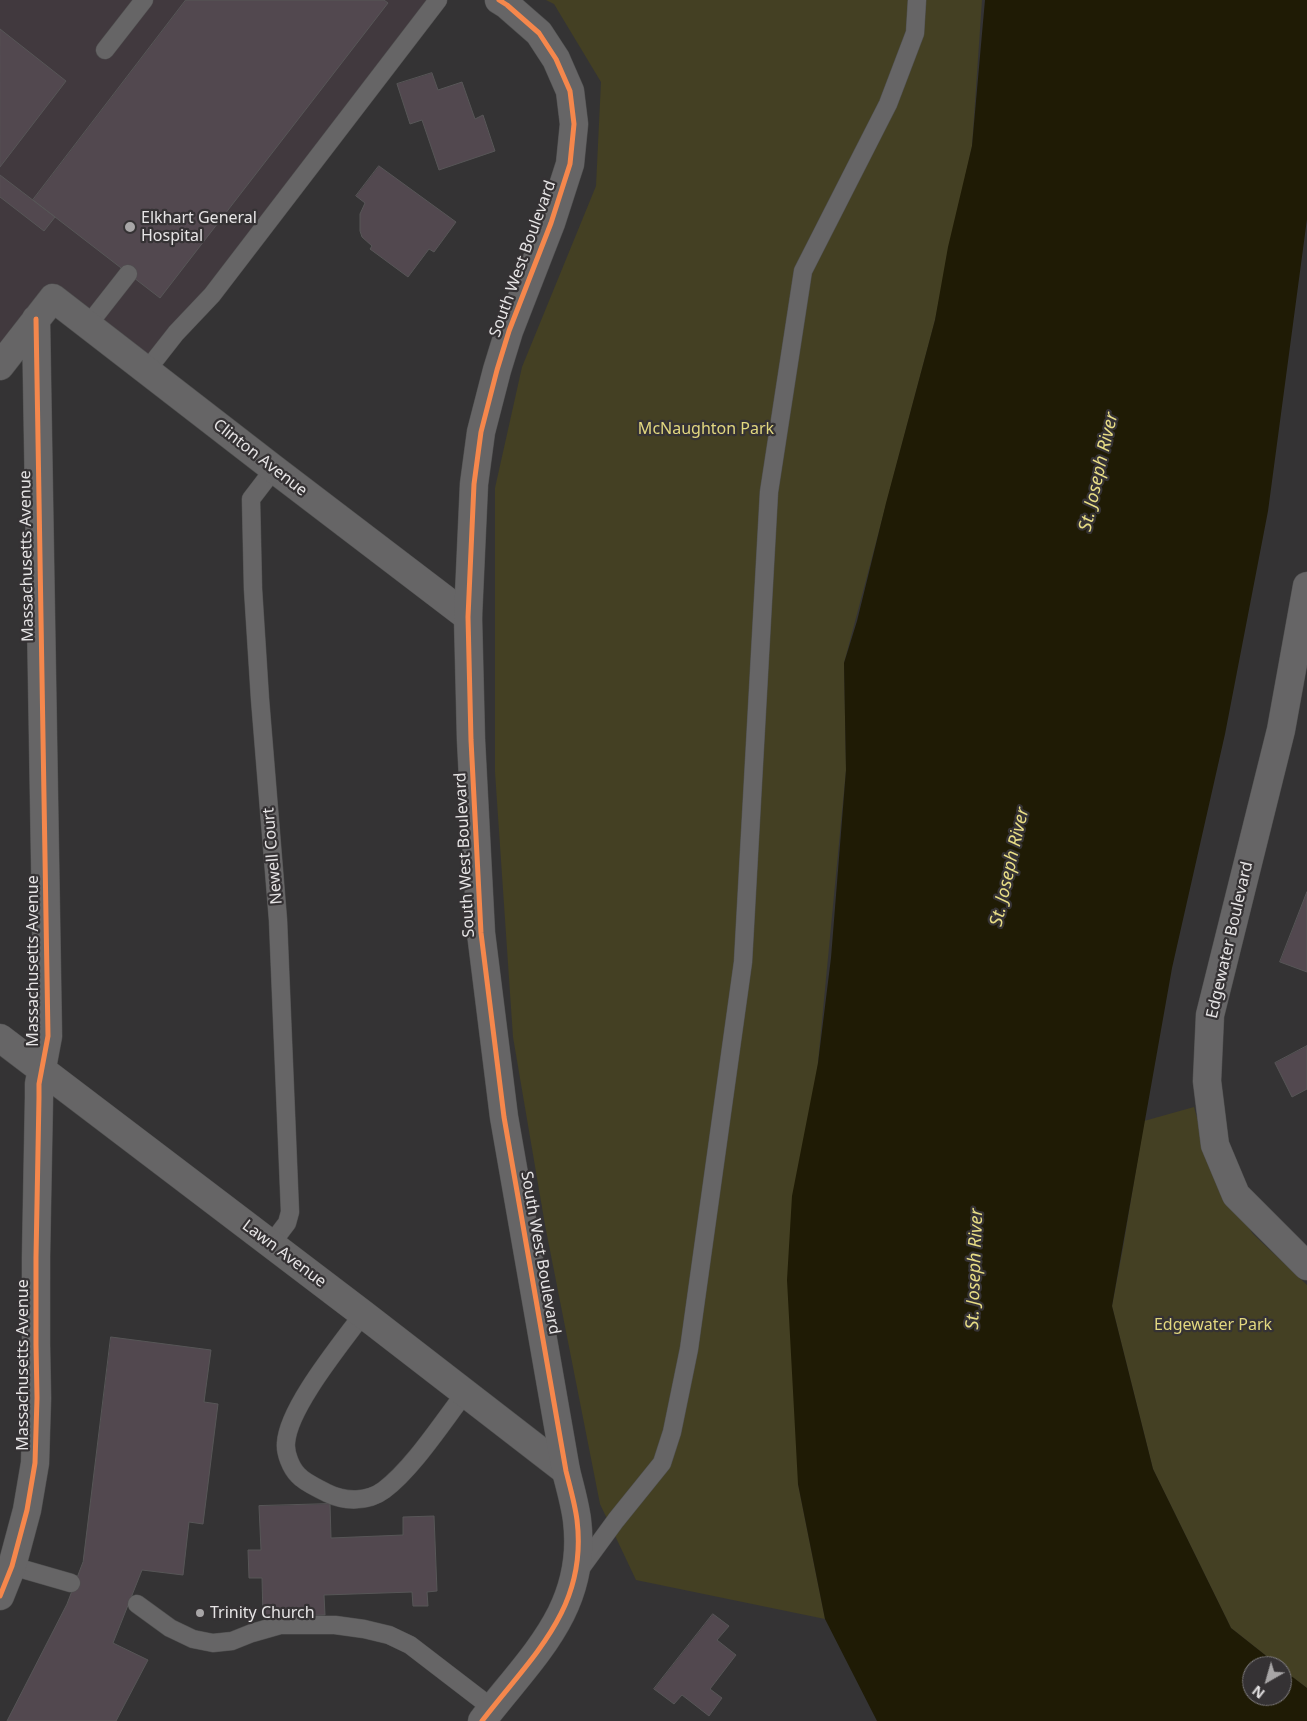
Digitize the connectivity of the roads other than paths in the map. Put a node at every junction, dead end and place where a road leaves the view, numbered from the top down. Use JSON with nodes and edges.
{"nodes":[{"id":1,"x":144,"y":0,"type":"edge"},
{"id":2,"x":438,"y":0,"type":"edge"},
{"id":3,"x":500,"y":0,"type":"edge"},
{"id":4,"x":917,"y":0,"type":"edge"},
{"id":5,"x":105,"y":50,"type":"dead end"},
{"id":6,"x":128,"y":274,"type":"dead end"},
{"id":7,"x":36,"y":319,"type":"junction"},
{"id":8,"x":88,"y":324,"type":"junction"},
{"id":9,"x":0,"y":366,"type":"edge"},
{"id":10,"x":147,"y":370,"type":"junction"},
{"id":11,"x":274,"y":470,"type":"junction"},
{"id":12,"x":1307,"y":586,"type":"edge"},
{"id":13,"x":468,"y":617,"type":"junction"},
{"id":14,"x":0,"y":1038,"type":"edge"},
{"id":15,"x":42,"y":1070,"type":"junction"},
{"id":16,"x":271,"y":1244,"type":"junction"},
{"id":17,"x":1307,"y":1266,"type":"edge"},
{"id":18,"x":363,"y":1314,"type":"junction"},
{"id":19,"x":465,"y":1393,"type":"junction"},
{"id":20,"x":566,"y":1472,"type":"junction"},
{"id":21,"x":12,"y":1566,"type":"junction"},
{"id":22,"x":575,"y":1576,"type":"junction"},
{"id":23,"x":70,"y":1582,"type":"dead end"},
{"id":24,"x":0,"y":1596,"type":"edge"},
{"id":25,"x":137,"y":1604,"type":"dead end"},
{"id":26,"x":487,"y":1714,"type":"edge"}],
"edges":[{"from":1,"to":5,"type":"lane"},
{"from":2,"to":10,"type":"lane"},
{"from":3,"to":13,"type":"street","name":"South West Boulevard"},
{"from":4,"to":22,"type":"lane"},
{"from":6,"to":8,"type":"lane"},
{"from":7,"to":8,"type":"street","name":"Clinton Avenue"},
{"from":7,"to":9,"type":"street"},
{"from":7,"to":15,"type":"street","name":"Massachusetts Avenue"},
{"from":8,"to":10,"type":"street","name":"Clinton Avenue"},
{"from":10,"to":11,"type":"street","name":"Clinton Avenue"},
{"from":11,"to":13,"type":"street","name":"Clinton Avenue"},
{"from":11,"to":16,"type":"lane","name":"Newell Court"},
{"from":12,"to":17,"type":"street","name":"Edgewater Boulevard"},
{"from":13,"to":20,"type":"street","name":"South West Boulevard"},
{"from":14,"to":15,"type":"street","name":"Lawn Avenue"},
{"from":15,"to":16,"type":"street","name":"Lawn Avenue"},
{"from":15,"to":21,"type":"street","name":"Massachusetts Avenue"},
{"from":16,"to":18,"type":"street","name":"Lawn Avenue"},
{"from":18,"to":19,"type":"street","name":"Lawn Avenue"},
{"from":18,"to":19,"type":"lane"},
{"from":19,"to":20,"type":"street","name":"Lawn Avenue"},
{"from":20,"to":22,"type":"street","name":"South West Boulevard"},
{"from":21,"to":23,"type":"lane"},
{"from":21,"to":24,"type":"street","name":"Massachusetts Avenue"},
{"from":22,"to":26,"type":"street","name":"South West Boulevard"},
{"from":25,"to":26,"type":"lane"}]}
